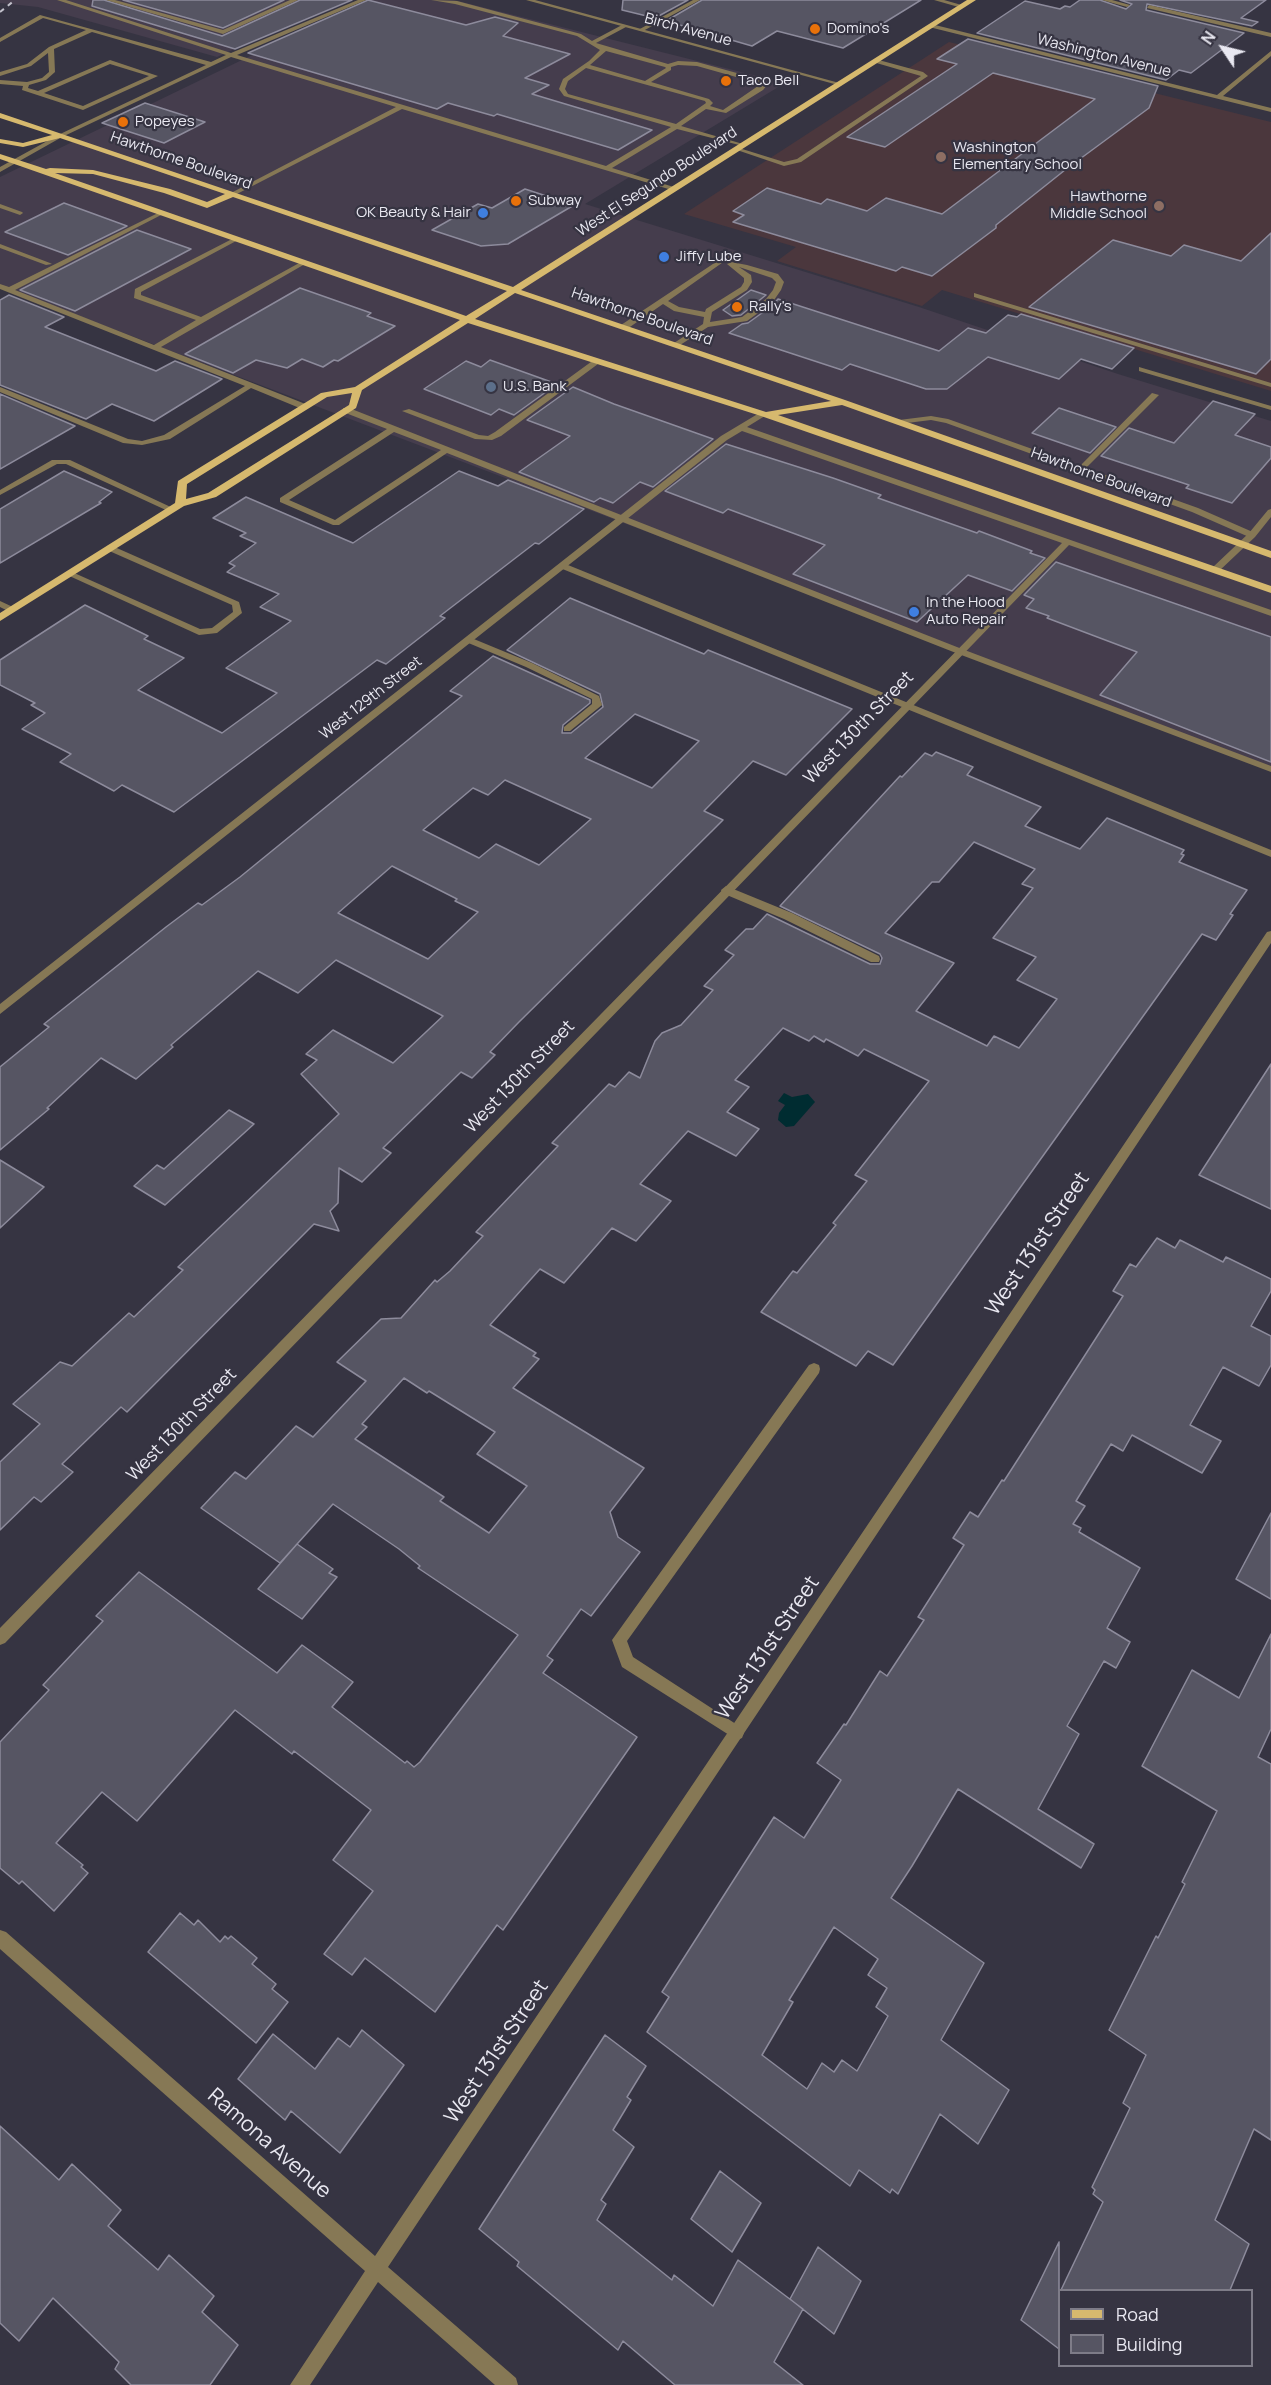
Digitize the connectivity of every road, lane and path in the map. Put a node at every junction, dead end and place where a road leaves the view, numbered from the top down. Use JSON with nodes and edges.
{"nodes":[{"id":1,"x":60,"y":0,"type":"edge"},
{"id":2,"x":109,"y":0,"type":"edge"},
{"id":3,"x":295,"y":0,"type":"edge"},
{"id":4,"x":363,"y":0,"type":"edge"},
{"id":5,"x":434,"y":0,"type":"edge"},
{"id":6,"x":529,"y":0,"type":"edge"},
{"id":7,"x":697,"y":0,"type":"edge"},
{"id":8,"x":937,"y":0,"type":"edge"},
{"id":9,"x":972,"y":0,"type":"edge"},
{"id":10,"x":1105,"y":0,"type":"edge"},
{"id":11,"x":1127,"y":5,"type":"dead end"},
{"id":12,"x":962,"y":6,"type":"junction"},
{"id":13,"x":1149,"y":7,"type":"dead end"},
{"id":14,"x":624,"y":26,"type":"junction"},
{"id":15,"x":931,"y":26,"type":"junction"},
{"id":16,"x":92,"y":30,"type":"junction"},
{"id":17,"x":641,"y":30,"type":"junction"},
{"id":18,"x":1271,"y":35,"type":"edge"},
{"id":19,"x":0,"y":40,"type":"edge"},
{"id":20,"x":592,"y":43,"type":"junction"},
{"id":21,"x":51,"y":48,"type":"junction"},
{"id":22,"x":605,"y":49,"type":"junction"},
{"id":23,"x":1271,"y":53,"type":"edge"},
{"id":24,"x":231,"y":55,"type":"junction"},
{"id":25,"x":875,"y":61,"type":"junction"},
{"id":26,"x":210,"y":64,"type":"junction"},
{"id":27,"x":586,"y":66,"type":"junction"},
{"id":28,"x":668,"y":66,"type":"junction"},
{"id":29,"x":0,"y":74,"type":"edge"},
{"id":30,"x":0,"y":82,"type":"edge"},
{"id":31,"x":646,"y":83,"type":"junction"},
{"id":32,"x":27,"y":84,"type":"junction"},
{"id":33,"x":840,"y":84,"type":"junction"},
{"id":34,"x":37,"y":94,"type":"junction"},
{"id":35,"x":1218,"y":97,"type":"junction"},
{"id":36,"x":402,"y":106,"type":"junction"},
{"id":37,"x":706,"y":107,"type":"junction"},
{"id":38,"x":1271,"y":110,"type":"edge"},
{"id":39,"x":0,"y":116,"type":"edge"},
{"id":40,"x":0,"y":126,"type":"edge"},
{"id":41,"x":676,"y":127,"type":"junction"},
{"id":42,"x":45,"y":131,"type":"junction"},
{"id":43,"x":60,"y":136,"type":"junction"},
{"id":44,"x":0,"y":141,"type":"edge"},
{"id":45,"x":739,"y":147,"type":"junction"},
{"id":46,"x":0,"y":156,"type":"edge"},
{"id":47,"x":16,"y":162,"type":"junction"},
{"id":48,"x":29,"y":167,"type":"junction"},
{"id":49,"x":607,"y":168,"type":"junction"},
{"id":50,"x":0,"y":170,"type":"edge"},
{"id":51,"x":675,"y":189,"type":"junction"},
{"id":52,"x":233,"y":194,"type":"junction"},
{"id":53,"x":0,"y":206,"type":"edge"},
{"id":54,"x":21,"y":213,"type":"dead end"},
{"id":55,"x":162,"y":213,"type":"junction"},
{"id":56,"x":236,"y":239,"type":"junction"},
{"id":57,"x":0,"y":246,"type":"edge"},
{"id":58,"x":733,"y":253,"type":"dead end"},
{"id":59,"x":721,"y":261,"type":"junction"},
{"id":60,"x":303,"y":263,"type":"junction"},
{"id":61,"x":48,"y":264,"type":"dead end"},
{"id":62,"x":731,"y":264,"type":"junction"},
{"id":63,"x":0,"y":286,"type":"edge"},
{"id":64,"x":9,"y":290,"type":"junction"},
{"id":65,"x":515,"y":290,"type":"junction"},
{"id":66,"x":977,"y":296,"type":"dead end"},
{"id":67,"x":663,"y":300,"type":"junction"},
{"id":68,"x":707,"y":315,"type":"junction"},
{"id":69,"x":202,"y":320,"type":"junction"},
{"id":70,"x":468,"y":320,"type":"junction"},
{"id":71,"x":706,"y":325,"type":"junction"},
{"id":72,"x":624,"y":327,"type":"junction"},
{"id":73,"x":677,"y":345,"type":"junction"},
{"id":74,"x":154,"y":348,"type":"junction"},
{"id":75,"x":598,"y":361,"type":"junction"},
{"id":76,"x":1142,"y":369,"type":"dead end"},
{"id":77,"x":1271,"y":385,"type":"edge"},
{"id":78,"x":250,"y":386,"type":"junction"},
{"id":79,"x":0,"y":388,"type":"edge"},
{"id":80,"x":358,"y":389,"type":"junction"},
{"id":81,"x":1155,"y":395,"type":"dead end"},
{"id":82,"x":842,"y":402,"type":"junction"},
{"id":83,"x":305,"y":407,"type":"junction"},
{"id":84,"x":1271,"y":408,"type":"edge"},
{"id":85,"x":346,"y":410,"type":"junction"},
{"id":86,"x":406,"y":411,"type":"dead end"},
{"id":87,"x":764,"y":414,"type":"junction"},
{"id":88,"x":899,"y":422,"type":"junction"},
{"id":89,"x":741,"y":428,"type":"junction"},
{"id":90,"x":393,"y":429,"type":"junction"},
{"id":91,"x":446,"y":450,"type":"junction"},
{"id":92,"x":1081,"y":469,"type":"junction"},
{"id":93,"x":0,"y":493,"type":"edge"},
{"id":94,"x":175,"y":506,"type":"junction"},
{"id":95,"x":1271,"y":512,"type":"edge"},
{"id":96,"x":622,"y":518,"type":"junction"},
{"id":97,"x":1252,"y":535,"type":"junction"},
{"id":98,"x":1067,"y":542,"type":"junction"},
{"id":99,"x":1240,"y":544,"type":"junction"},
{"id":100,"x":110,"y":548,"type":"junction"},
{"id":101,"x":1271,"y":555,"type":"edge"},
{"id":102,"x":563,"y":566,"type":"junction"},
{"id":103,"x":1215,"y":570,"type":"junction"},
{"id":104,"x":69,"y":574,"type":"junction"},
{"id":105,"x":1271,"y":590,"type":"edge"},
{"id":106,"x":0,"y":604,"type":"edge"},
{"id":107,"x":12,"y":610,"type":"junction"},
{"id":108,"x":1271,"y":613,"type":"edge"},
{"id":109,"x":0,"y":618,"type":"edge"},
{"id":110,"x":469,"y":640,"type":"junction"},
{"id":111,"x":959,"y":651,"type":"junction"},
{"id":112,"x":906,"y":705,"type":"junction"},
{"id":113,"x":567,"y":729,"type":"dead end"},
{"id":114,"x":1271,"y":769,"type":"edge"},
{"id":115,"x":1271,"y":854,"type":"edge"},
{"id":116,"x":726,"y":890,"type":"junction"},
{"id":117,"x":1271,"y":935,"type":"edge"},
{"id":118,"x":875,"y":958,"type":"dead end"},
{"id":119,"x":0,"y":1010,"type":"edge"},
{"id":120,"x":814,"y":1369,"type":"dead end"},
{"id":121,"x":0,"y":1638,"type":"edge"},
{"id":122,"x":737,"y":1733,"type":"junction"},
{"id":123,"x":0,"y":1938,"type":"edge"},
{"id":124,"x":377,"y":2269,"type":"junction"},
{"id":125,"x":299,"y":2385,"type":"edge"},
{"id":126,"x":509,"y":2385,"type":"edge"}],
"edges":[{"from":1,"to":24,"type":"street"},
{"from":2,"to":3,"type":"street"},
{"from":4,"to":24,"type":"street"},
{"from":5,"to":20,"type":"street"},
{"from":6,"to":14,"type":"street","name":"Birch Avenue"},
{"from":7,"to":17,"type":"street"},
{"from":8,"to":12,"type":"street"},
{"from":9,"to":12,"type":"main road","name":"West El Segundo Boulevard"},
{"from":10,"to":11,"type":"street"},
{"from":12,"to":15,"type":"main road","name":"West El Segundo Boulevard"},
{"from":13,"to":18,"type":"street"},
{"from":14,"to":17,"type":"street","name":"Birch Avenue"},
{"from":14,"to":20,"type":"street"},
{"from":15,"to":25,"type":"main road","name":"West El Segundo Boulevard"},
{"from":15,"to":35,"type":"street","name":"Washington Avenue"},
{"from":16,"to":19,"type":"street"},
{"from":16,"to":21,"type":"street"},
{"from":16,"to":26,"type":"street"},
{"from":17,"to":33,"type":"street","name":"Birch Avenue"},
{"from":20,"to":22,"type":"street"},
{"from":21,"to":29,"type":"street"},
{"from":21,"to":32,"type":"street"},
{"from":22,"to":27,"type":"street"},
{"from":22,"to":28,"type":"street"},
{"from":23,"to":35,"type":"street"},
{"from":24,"to":26,"type":"street"},
{"from":24,"to":36,"type":"street"},
{"from":25,"to":33,"type":"main road","name":"West El Segundo Boulevard"},
{"from":25,"to":45,"type":"street"},
{"from":26,"to":43,"type":"street"},
{"from":27,"to":31,"type":"street"},
{"from":27,"to":41,"type":"street"},
{"from":28,"to":31,"type":"street"},
{"from":28,"to":37,"type":"street"},
{"from":30,"to":32,"type":"street"},
{"from":31,"to":37,"type":"street"},
{"from":32,"to":34,"type":"street"},
{"from":33,"to":45,"type":"main road","name":"West El Segundo Boulevard"},
{"from":34,"to":34,"type":"street"},
{"from":35,"to":38,"type":"street","name":"Washington Avenue"},
{"from":36,"to":49,"type":"street"},
{"from":36,"to":52,"type":"street"},
{"from":37,"to":41,"type":"street"},
{"from":39,"to":42,"type":"main road","name":"Hawthorne Boulevard"},
{"from":40,"to":42,"type":"main road"},
{"from":41,"to":45,"type":"street"},
{"from":41,"to":49,"type":"street"},
{"from":42,"to":43,"type":"main road","name":"Hawthorne Boulevard"},
{"from":43,"to":44,"type":"main road"},
{"from":43,"to":47,"type":"street"},
{"from":43,"to":52,"type":"main road","name":"Hawthorne Boulevard"},
{"from":45,"to":51,"type":"main road","name":"West El Segundo Boulevard"},
{"from":46,"to":47,"type":"main road"},
{"from":47,"to":48,"type":"main road"},
{"from":47,"to":50,"type":"street"},
{"from":48,"to":52,"type":"main road"},
{"from":48,"to":55,"type":"main road"},
{"from":49,"to":51,"type":"street"},
{"from":51,"to":65,"type":"main road","name":"West El Segundo Boulevard"},
{"from":52,"to":65,"type":"main road","name":"Hawthorne Boulevard"},
{"from":53,"to":54,"type":"street"},
{"from":55,"to":56,"type":"main road"},
{"from":55,"to":64,"type":"street"},
{"from":56,"to":60,"type":"main road"},
{"from":56,"to":69,"type":"street"},
{"from":57,"to":61,"type":"street"},
{"from":58,"to":59,"type":"street"},
{"from":59,"to":62,"type":"street"},
{"from":59,"to":67,"type":"street"},
{"from":60,"to":69,"type":"street"},
{"from":60,"to":70,"type":"main road"},
{"from":62,"to":68,"type":"street"},
{"from":62,"to":71,"type":"street"},
{"from":63,"to":64,"type":"street"},
{"from":64,"to":74,"type":"street"},
{"from":65,"to":70,"type":"main road","name":"West El Segundo Boulevard"},
{"from":65,"to":72,"type":"main road","name":"Hawthorne Boulevard"},
{"from":66,"to":77,"type":"street"},
{"from":67,"to":68,"type":"street"},
{"from":67,"to":72,"type":"street"},
{"from":68,"to":71,"type":"street"},
{"from":69,"to":74,"type":"street"},
{"from":70,"to":75,"type":"main road"},
{"from":70,"to":80,"type":"main road","name":"West El Segundo Boulevard"},
{"from":71,"to":73,"type":"street"},
{"from":72,"to":73,"type":"main road","name":"Hawthorne Boulevard"},
{"from":73,"to":82,"type":"main road","name":"Hawthorne Boulevard"},
{"from":74,"to":78,"type":"street"},
{"from":75,"to":86,"type":"street"},
{"from":75,"to":87,"type":"main road"},
{"from":76,"to":84,"type":"street"},
{"from":78,"to":79,"type":"street"},
{"from":78,"to":83,"type":"street"},
{"from":80,"to":83,"type":"main road","name":"West El Segundo Boulevard"},
{"from":80,"to":85,"type":"main road","name":"West El Segundo Boulevard"},
{"from":81,"to":92,"type":"street"},
{"from":82,"to":87,"type":"main road"},
{"from":82,"to":88,"type":"main road","name":"Hawthorne Boulevard"},
{"from":83,"to":94,"type":"main road","name":"West El Segundo Boulevard"},
{"from":85,"to":90,"type":"street"},
{"from":85,"to":94,"type":"main road","name":"West El Segundo Boulevard"},
{"from":87,"to":89,"type":"street","name":"West 129th Street"},
{"from":87,"to":103,"type":"main road"},
{"from":88,"to":92,"type":"street"},
{"from":88,"to":99,"type":"main road","name":"Hawthorne Boulevard"},
{"from":89,"to":96,"type":"street","name":"West 129th Street"},
{"from":89,"to":98,"type":"street"},
{"from":90,"to":91,"type":"street"},
{"from":90,"to":91,"type":"street"},
{"from":91,"to":96,"type":"street"},
{"from":92,"to":97,"type":"street"},
{"from":93,"to":94,"type":"street"},
{"from":94,"to":100,"type":"main road","name":"West El Segundo Boulevard"},
{"from":95,"to":97,"type":"street"},
{"from":96,"to":102,"type":"street","name":"West 129th Street"},
{"from":96,"to":111,"type":"street"},
{"from":97,"to":99,"type":"street"},
{"from":98,"to":108,"type":"street"},
{"from":98,"to":111,"type":"street","name":"West 130th Street"},
{"from":99,"to":101,"type":"main road","name":"Hawthorne Boulevard"},
{"from":99,"to":103,"type":"street"},
{"from":100,"to":104,"type":"main road","name":"West El Segundo Boulevard"},
{"from":100,"to":104,"type":"street"},
{"from":102,"to":110,"type":"street","name":"West 129th Street"},
{"from":102,"to":112,"type":"street"},
{"from":103,"to":105,"type":"main road"},
{"from":104,"to":107,"type":"main road","name":"West El Segundo Boulevard"},
{"from":106,"to":107,"type":"street"},
{"from":107,"to":109,"type":"main road","name":"West El Segundo Boulevard"},
{"from":110,"to":113,"type":"street"},
{"from":110,"to":119,"type":"street","name":"West 129th Street"},
{"from":111,"to":112,"type":"street","name":"West 130th Street"},
{"from":111,"to":114,"type":"street"},
{"from":112,"to":115,"type":"street"},
{"from":112,"to":116,"type":"street","name":"West 130th Street"},
{"from":116,"to":118,"type":"street"},
{"from":116,"to":121,"type":"street","name":"West 130th Street"},
{"from":117,"to":122,"type":"street","name":"West 131st Street"},
{"from":120,"to":122,"type":"street"},
{"from":122,"to":124,"type":"street","name":"West 131st Street"},
{"from":123,"to":124,"type":"street","name":"Ramona Avenue"},
{"from":124,"to":125,"type":"street","name":"West 131st Street"},
{"from":124,"to":126,"type":"street","name":"Ramona Avenue"}]}
